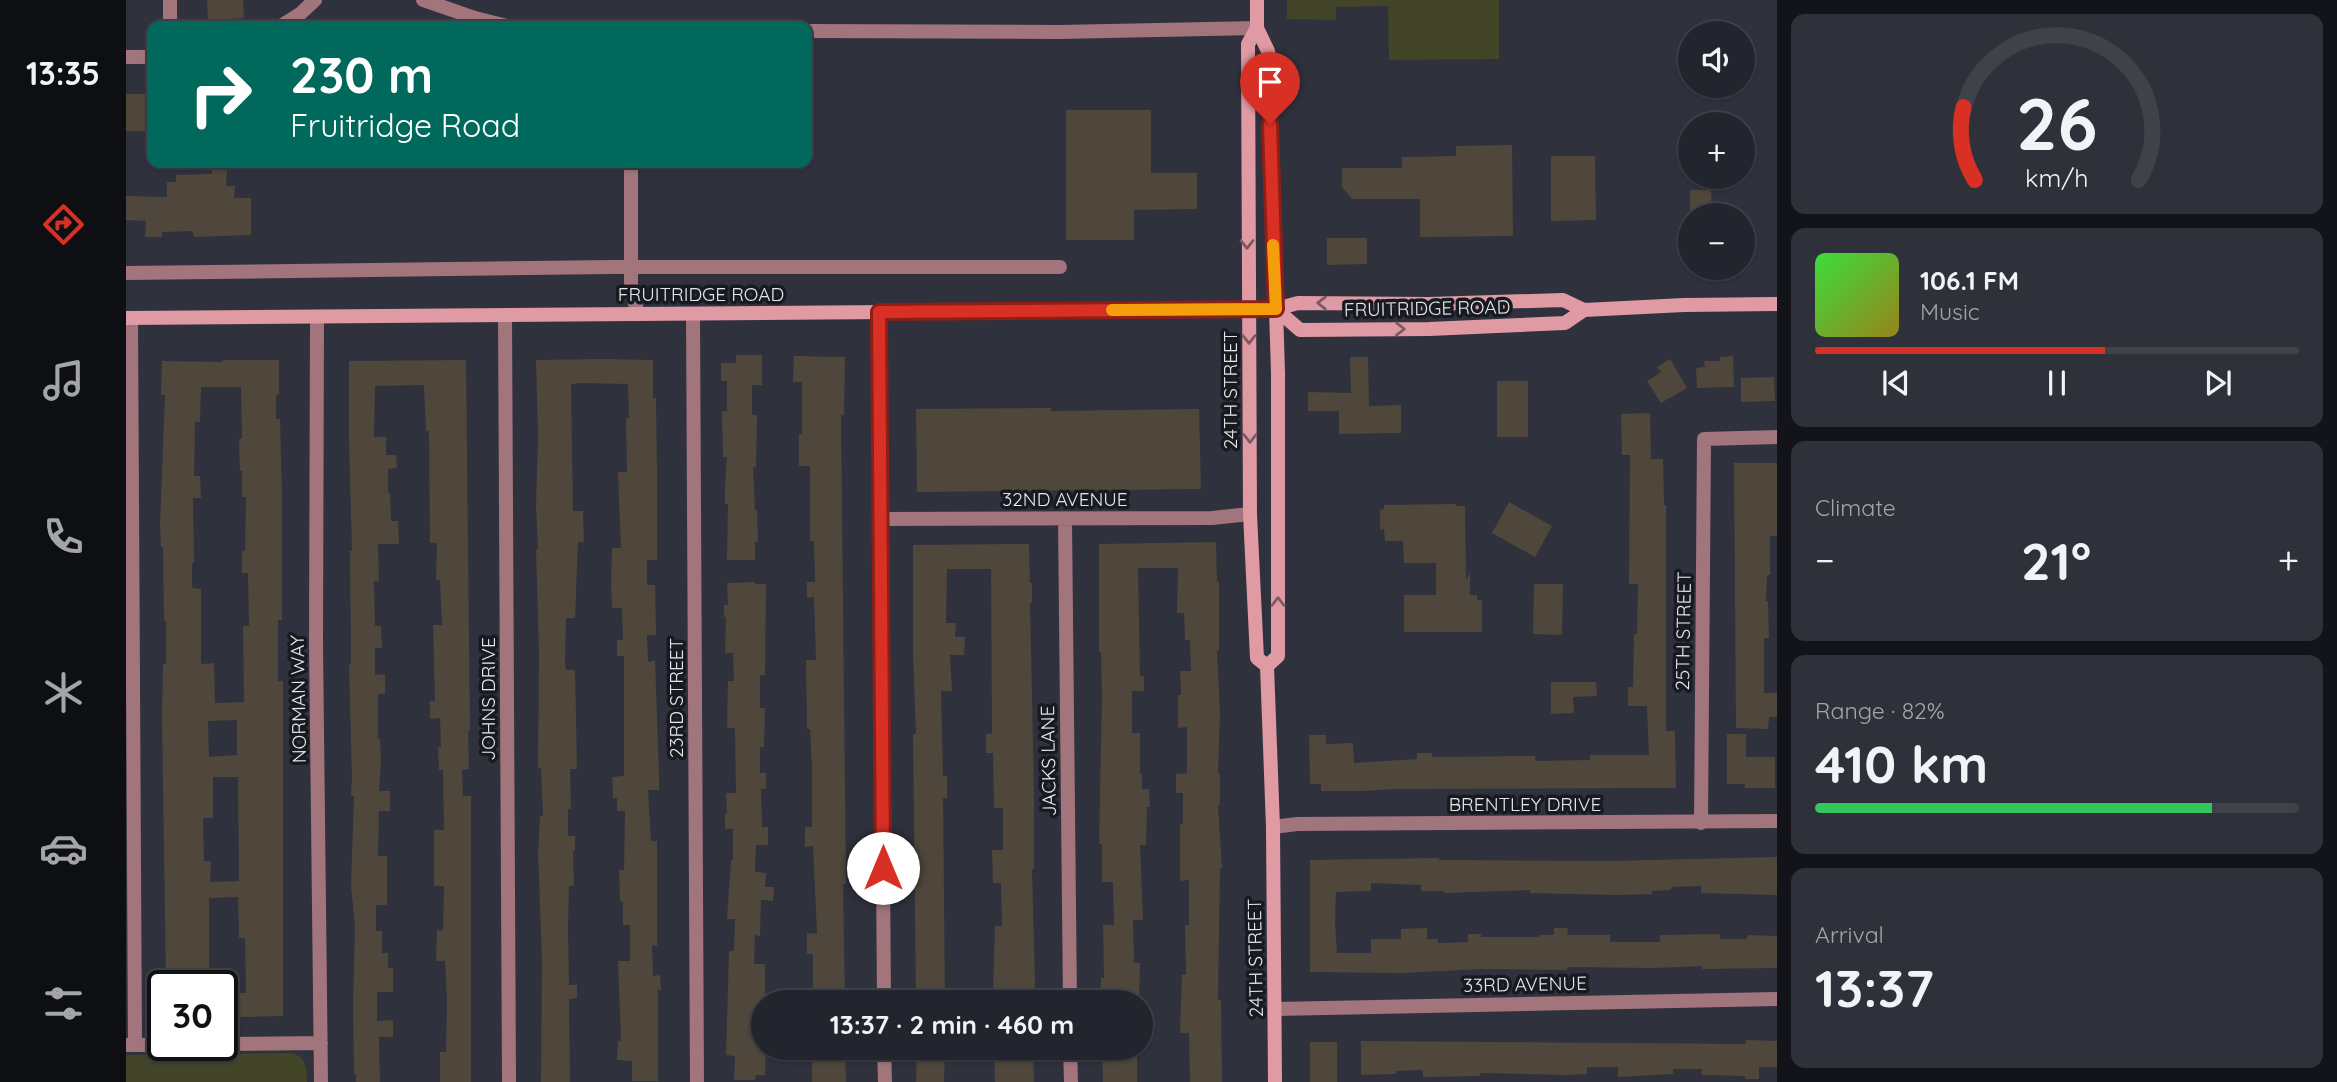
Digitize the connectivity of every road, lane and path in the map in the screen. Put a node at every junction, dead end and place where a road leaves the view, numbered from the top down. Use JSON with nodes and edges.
{"nodes":[{"id":1,"x":170,"y":0,"type":"edge"},
{"id":2,"x":314,"y":0,"type":"edge"},
{"id":3,"x":423,"y":0,"type":"edge"},
{"id":4,"x":1257,"y":0,"type":"edge"},
{"id":5,"x":170,"y":21,"type":"edge"},
{"id":6,"x":288,"y":21,"type":"edge"},
{"id":7,"x":484,"y":21,"type":"edge"},
{"id":8,"x":1257,"y":28,"type":"junction"},
{"id":9,"x":812,"y":31,"type":"edge"},
{"id":10,"x":126,"y":57,"type":"edge"},
{"id":11,"x":147,"y":57,"type":"edge"},
{"id":12,"x":631,"y":168,"type":"edge"},
{"id":13,"x":631,"y":267,"type":"junction"},
{"id":14,"x":1060,"y":267,"type":"dead end"},
{"id":15,"x":126,"y":273,"type":"edge"},
{"id":16,"x":1777,"y":304,"type":"edge"},
{"id":17,"x":1249,"y":308,"type":"junction"},
{"id":18,"x":1276,"y":309,"type":"junction"},
{"id":19,"x":1584,"y":310,"type":"junction"},
{"id":20,"x":879,"y":312,"type":"junction"},
{"id":21,"x":638,"y":314,"type":"junction"},
{"id":22,"x":693,"y":314,"type":"junction"},
{"id":23,"x":505,"y":315,"type":"junction"},
{"id":24,"x":317,"y":317,"type":"junction"},
{"id":25,"x":128,"y":318,"type":"edge"},
{"id":26,"x":1777,"y":437,"type":"edge"},
{"id":27,"x":1250,"y":514,"type":"junction"},
{"id":28,"x":881,"y":519,"type":"junction"},
{"id":29,"x":1065,"y":519,"type":"junction"},
{"id":30,"x":1267,"y":666,"type":"junction"},
{"id":31,"x":1777,"y":821,"type":"edge"},
{"id":32,"x":1701,"y":823,"type":"junction"},
{"id":33,"x":1273,"y":827,"type":"junction"},
{"id":34,"x":884,"y":990,"type":"edge"},
{"id":35,"x":1070,"y":990,"type":"edge"},
{"id":36,"x":1777,"y":999,"type":"edge"},
{"id":37,"x":1275,"y":1009,"type":"junction"},
{"id":38,"x":321,"y":1043,"type":"junction"},
{"id":39,"x":238,"y":1044,"type":"edge"},
{"id":40,"x":131,"y":1045,"type":"edge"},
{"id":41,"x":884,"y":1060,"type":"edge"},
{"id":42,"x":1070,"y":1060,"type":"edge"},
{"id":43,"x":321,"y":1082,"type":"edge"},
{"id":44,"x":509,"y":1082,"type":"edge"},
{"id":45,"x":698,"y":1082,"type":"edge"},
{"id":46,"x":885,"y":1082,"type":"edge"},
{"id":47,"x":1071,"y":1082,"type":"edge"},
{"id":48,"x":1275,"y":1082,"type":"edge"}],
"edges":[{"from":1,"to":5,"type":"street"},
{"from":2,"to":6,"type":"street"},
{"from":3,"to":7,"type":"street"},
{"from":4,"to":8,"type":"main road","name":"24TH STREET"},
{"from":8,"to":9,"type":"street"},
{"from":8,"to":17,"type":"main road","name":"24TH STREET","one_way":true},
{"from":8,"to":18,"type":"main road","name":"24TH STREET"},
{"from":10,"to":11,"type":"street"},
{"from":12,"to":13,"type":"street"},
{"from":13,"to":14,"type":"street"},
{"from":13,"to":15,"type":"street"},
{"from":13,"to":21,"type":"street"},
{"from":16,"to":19,"type":"main road","name":"FRUITRIDGE ROAD"},
{"from":17,"to":18,"type":"main road","name":"FRUITRIDGE ROAD"},
{"from":17,"to":20,"type":"main road","name":"FRUITRIDGE ROAD"},
{"from":17,"to":27,"type":"main road","name":"24TH STREET","one_way":true},
{"from":19,"to":18,"type":"main road","name":"FRUITRIDGE ROAD","one_way":true},
{"from":18,"to":19,"type":"main road","name":"FRUITRIDGE ROAD","one_way":true},
{"from":30,"to":18,"type":"main road","name":"24TH STREET","one_way":true},
{"from":20,"to":22,"type":"main road","name":"FRUITRIDGE ROAD"},
{"from":20,"to":28,"type":"street"},
{"from":21,"to":22,"type":"main road","name":"FRUITRIDGE ROAD"},
{"from":21,"to":23,"type":"main road","name":"FRUITRIDGE ROAD"},
{"from":22,"to":45,"type":"street","name":"23RD STREET"},
{"from":23,"to":24,"type":"main road","name":"FRUITRIDGE ROAD"},
{"from":23,"to":44,"type":"street","name":"JOHNS DRIVE"},
{"from":24,"to":25,"type":"main road","name":"FRUITRIDGE ROAD"},
{"from":24,"to":38,"type":"street","name":"NORMAN WAY"},
{"from":25,"to":40,"type":"street"},
{"from":26,"to":32,"type":"street","name":"25TH STREET"},
{"from":27,"to":29,"type":"street","name":"32ND AVENUE"},
{"from":27,"to":30,"type":"main road","name":"24TH STREET"},
{"from":28,"to":29,"type":"street","name":"32ND AVENUE"},
{"from":28,"to":34,"type":"street"},
{"from":29,"to":35,"type":"street","name":"JACKS LANE"},
{"from":30,"to":33,"type":"main road","name":"24TH STREET"},
{"from":31,"to":32,"type":"street","name":"BRENTLEY DRIVE"},
{"from":32,"to":33,"type":"street","name":"BRENTLEY DRIVE"},
{"from":33,"to":37,"type":"main road","name":"24TH STREET"},
{"from":36,"to":37,"type":"street","name":"33RD AVENUE"},
{"from":37,"to":48,"type":"main road","name":"24TH STREET"},
{"from":38,"to":39,"type":"street"},
{"from":38,"to":43,"type":"street","name":"NORMAN WAY"},
{"from":41,"to":46,"type":"street"},
{"from":42,"to":47,"type":"street"}]}
